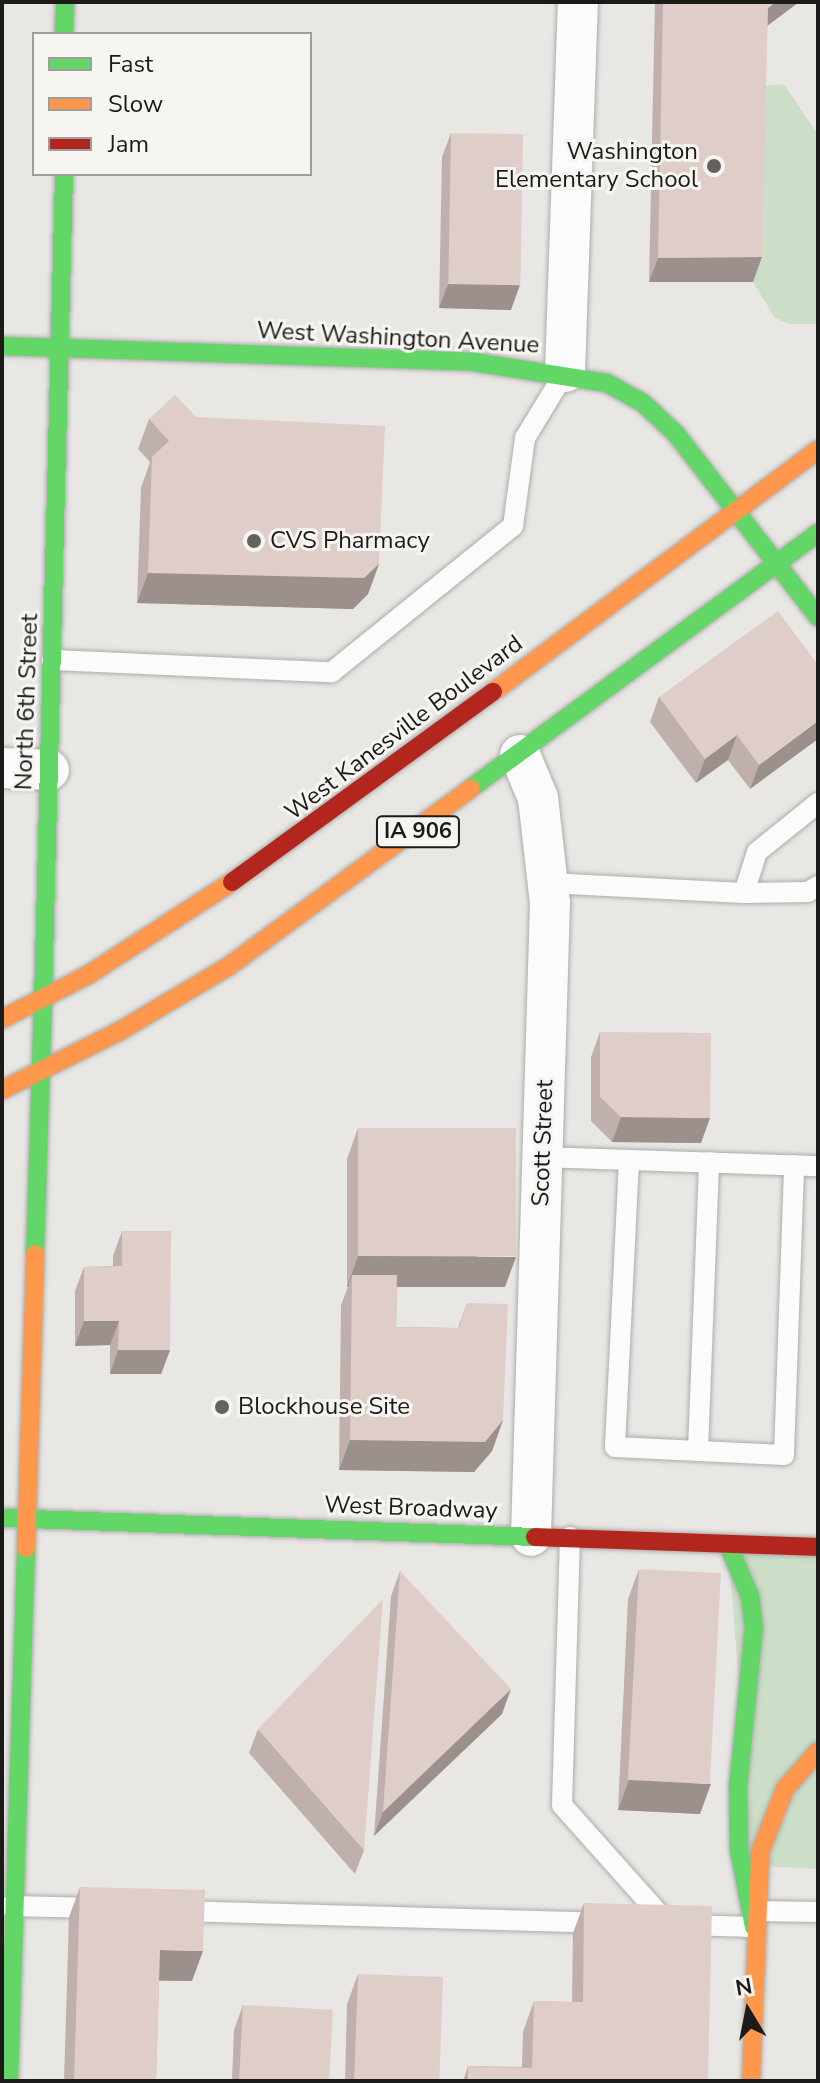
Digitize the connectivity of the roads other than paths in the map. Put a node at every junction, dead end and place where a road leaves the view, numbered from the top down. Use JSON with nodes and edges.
{"nodes":[{"id":1,"x":65,"y":2,"type":"edge"},
{"id":2,"x":578,"y":2,"type":"edge"},
{"id":3,"x":64,"y":32,"type":"edge"},
{"id":4,"x":64,"y":176,"type":"edge"},
{"id":5,"x":2,"y":346,"type":"edge"},
{"id":6,"x":62,"y":348,"type":"junction"},
{"id":7,"x":565,"y":372,"type":"junction"},
{"id":8,"x":818,"y":450,"type":"edge"},
{"id":9,"x":736,"y":511,"type":"junction"},
{"id":10,"x":818,"y":533,"type":"edge"},
{"id":11,"x":775,"y":562,"type":"junction"},
{"id":12,"x":818,"y":617,"type":"edge"},
{"id":13,"x":52,"y":660,"type":"junction"},
{"id":14,"x":520,"y":755,"type":"junction"},
{"id":15,"x":2,"y":768,"type":"edge"},
{"id":16,"x":49,"y":770,"type":"junction"},
{"id":17,"x":818,"y":803,"type":"edge"},
{"id":18,"x":548,"y":883,"type":"junction"},
{"id":19,"x":818,"y":886,"type":"edge"},
{"id":20,"x":744,"y":893,"type":"junction"},
{"id":21,"x":43,"y":999,"type":"junction"},
{"id":22,"x":2,"y":1019,"type":"edge"},
{"id":23,"x":41,"y":1071,"type":"junction"},
{"id":24,"x":2,"y":1090,"type":"edge"},
{"id":25,"x":542,"y":1157,"type":"junction"},
{"id":26,"x":629,"y":1160,"type":"junction"},
{"id":27,"x":709,"y":1162,"type":"junction"},
{"id":28,"x":794,"y":1165,"type":"junction"},
{"id":29,"x":818,"y":1166,"type":"edge"},
{"id":30,"x":698,"y":1451,"type":"junction"},
{"id":31,"x":2,"y":1518,"type":"edge"},
{"id":32,"x":29,"y":1519,"type":"junction"},
{"id":33,"x":551,"y":1537,"type":"junction"},
{"id":34,"x":728,"y":1545,"type":"junction"},
{"id":35,"x":818,"y":1547,"type":"edge"},
{"id":36,"x":818,"y":1751,"type":"edge"},
{"id":37,"x":8,"y":1906,"type":"edge"},
{"id":38,"x":118,"y":1909,"type":"edge"},
{"id":39,"x":149,"y":1910,"type":"edge"},
{"id":40,"x":818,"y":1912,"type":"edge"},
{"id":41,"x":755,"y":1919,"type":"junction"},
{"id":42,"x":669,"y":1925,"type":"junction"},
{"id":43,"x":9,"y":2081,"type":"edge"},
{"id":44,"x":751,"y":2081,"type":"edge"}],
"edges":[{"from":1,"to":3,"type":"main road"},
{"from":2,"to":7,"type":"street"},
{"from":4,"to":6,"type":"main road","name":"North 6th Street"},
{"from":5,"to":6,"type":"main road","name":"West Washington Avenue"},
{"from":6,"to":7,"type":"main road","name":"West Washington Avenue"},
{"from":6,"to":13,"type":"main road","name":"North 6th Street"},
{"from":7,"to":9,"type":"main road","name":"West Washington Avenue"},
{"from":7,"to":13,"type":"lane"},
{"from":8,"to":9,"type":"main road","name":"West Kanesville Boulevard","number":"IA 906"},
{"from":9,"to":11,"type":"main road","name":"West Washington Avenue"},
{"from":9,"to":21,"type":"main road","name":"West Kanesville Boulevard","number":"IA 906"},
{"from":10,"to":11,"type":"main road","number":"IA 906"},
{"from":11,"to":12,"type":"main road","name":"West Washington Avenue"},
{"from":11,"to":14,"type":"main road","number":"IA 906"},
{"from":13,"to":16,"type":"main road","name":"North 6th Street"},
{"from":14,"to":18,"type":"street","name":"Scott Street"},
{"from":14,"to":23,"type":"main road","number":"IA 906"},
{"from":15,"to":16,"type":"street"},
{"from":16,"to":21,"type":"main road","name":"North 6th Street"},
{"from":17,"to":20,"type":"lane"},
{"from":18,"to":20,"type":"lane"},
{"from":18,"to":25,"type":"street","name":"Scott Street"},
{"from":19,"to":20,"type":"lane"},
{"from":21,"to":22,"type":"main road","name":"West Kanesville Boulevard","number":"IA 906"},
{"from":21,"to":23,"type":"main road","name":"North 6th Street"},
{"from":23,"to":24,"type":"main road","number":"IA 906"},
{"from":23,"to":32,"type":"main road","name":"North 6th Street"},
{"from":25,"to":26,"type":"lane"},
{"from":25,"to":33,"type":"street","name":"Scott Street"},
{"from":26,"to":27,"type":"lane"},
{"from":26,"to":30,"type":"lane"},
{"from":27,"to":28,"type":"lane"},
{"from":27,"to":30,"type":"lane"},
{"from":28,"to":29,"type":"lane"},
{"from":28,"to":30,"type":"lane"},
{"from":31,"to":32,"type":"main road","name":"West Broadway"},
{"from":32,"to":33,"type":"main road","name":"West Broadway"},
{"from":32,"to":37,"type":"main road","name":"North 6th Street"},
{"from":33,"to":34,"type":"main road","name":"West Broadway"},
{"from":33,"to":42,"type":"lane"},
{"from":34,"to":35,"type":"main road","name":"West Broadway"},
{"from":34,"to":41,"type":"main road"},
{"from":36,"to":41,"type":"main road"},
{"from":37,"to":38,"type":"lane"},
{"from":37,"to":43,"type":"main road","name":"North 6th Street"},
{"from":39,"to":42,"type":"lane"},
{"from":40,"to":41,"type":"lane"},
{"from":41,"to":42,"type":"lane"},
{"from":41,"to":44,"type":"main road"}]}
